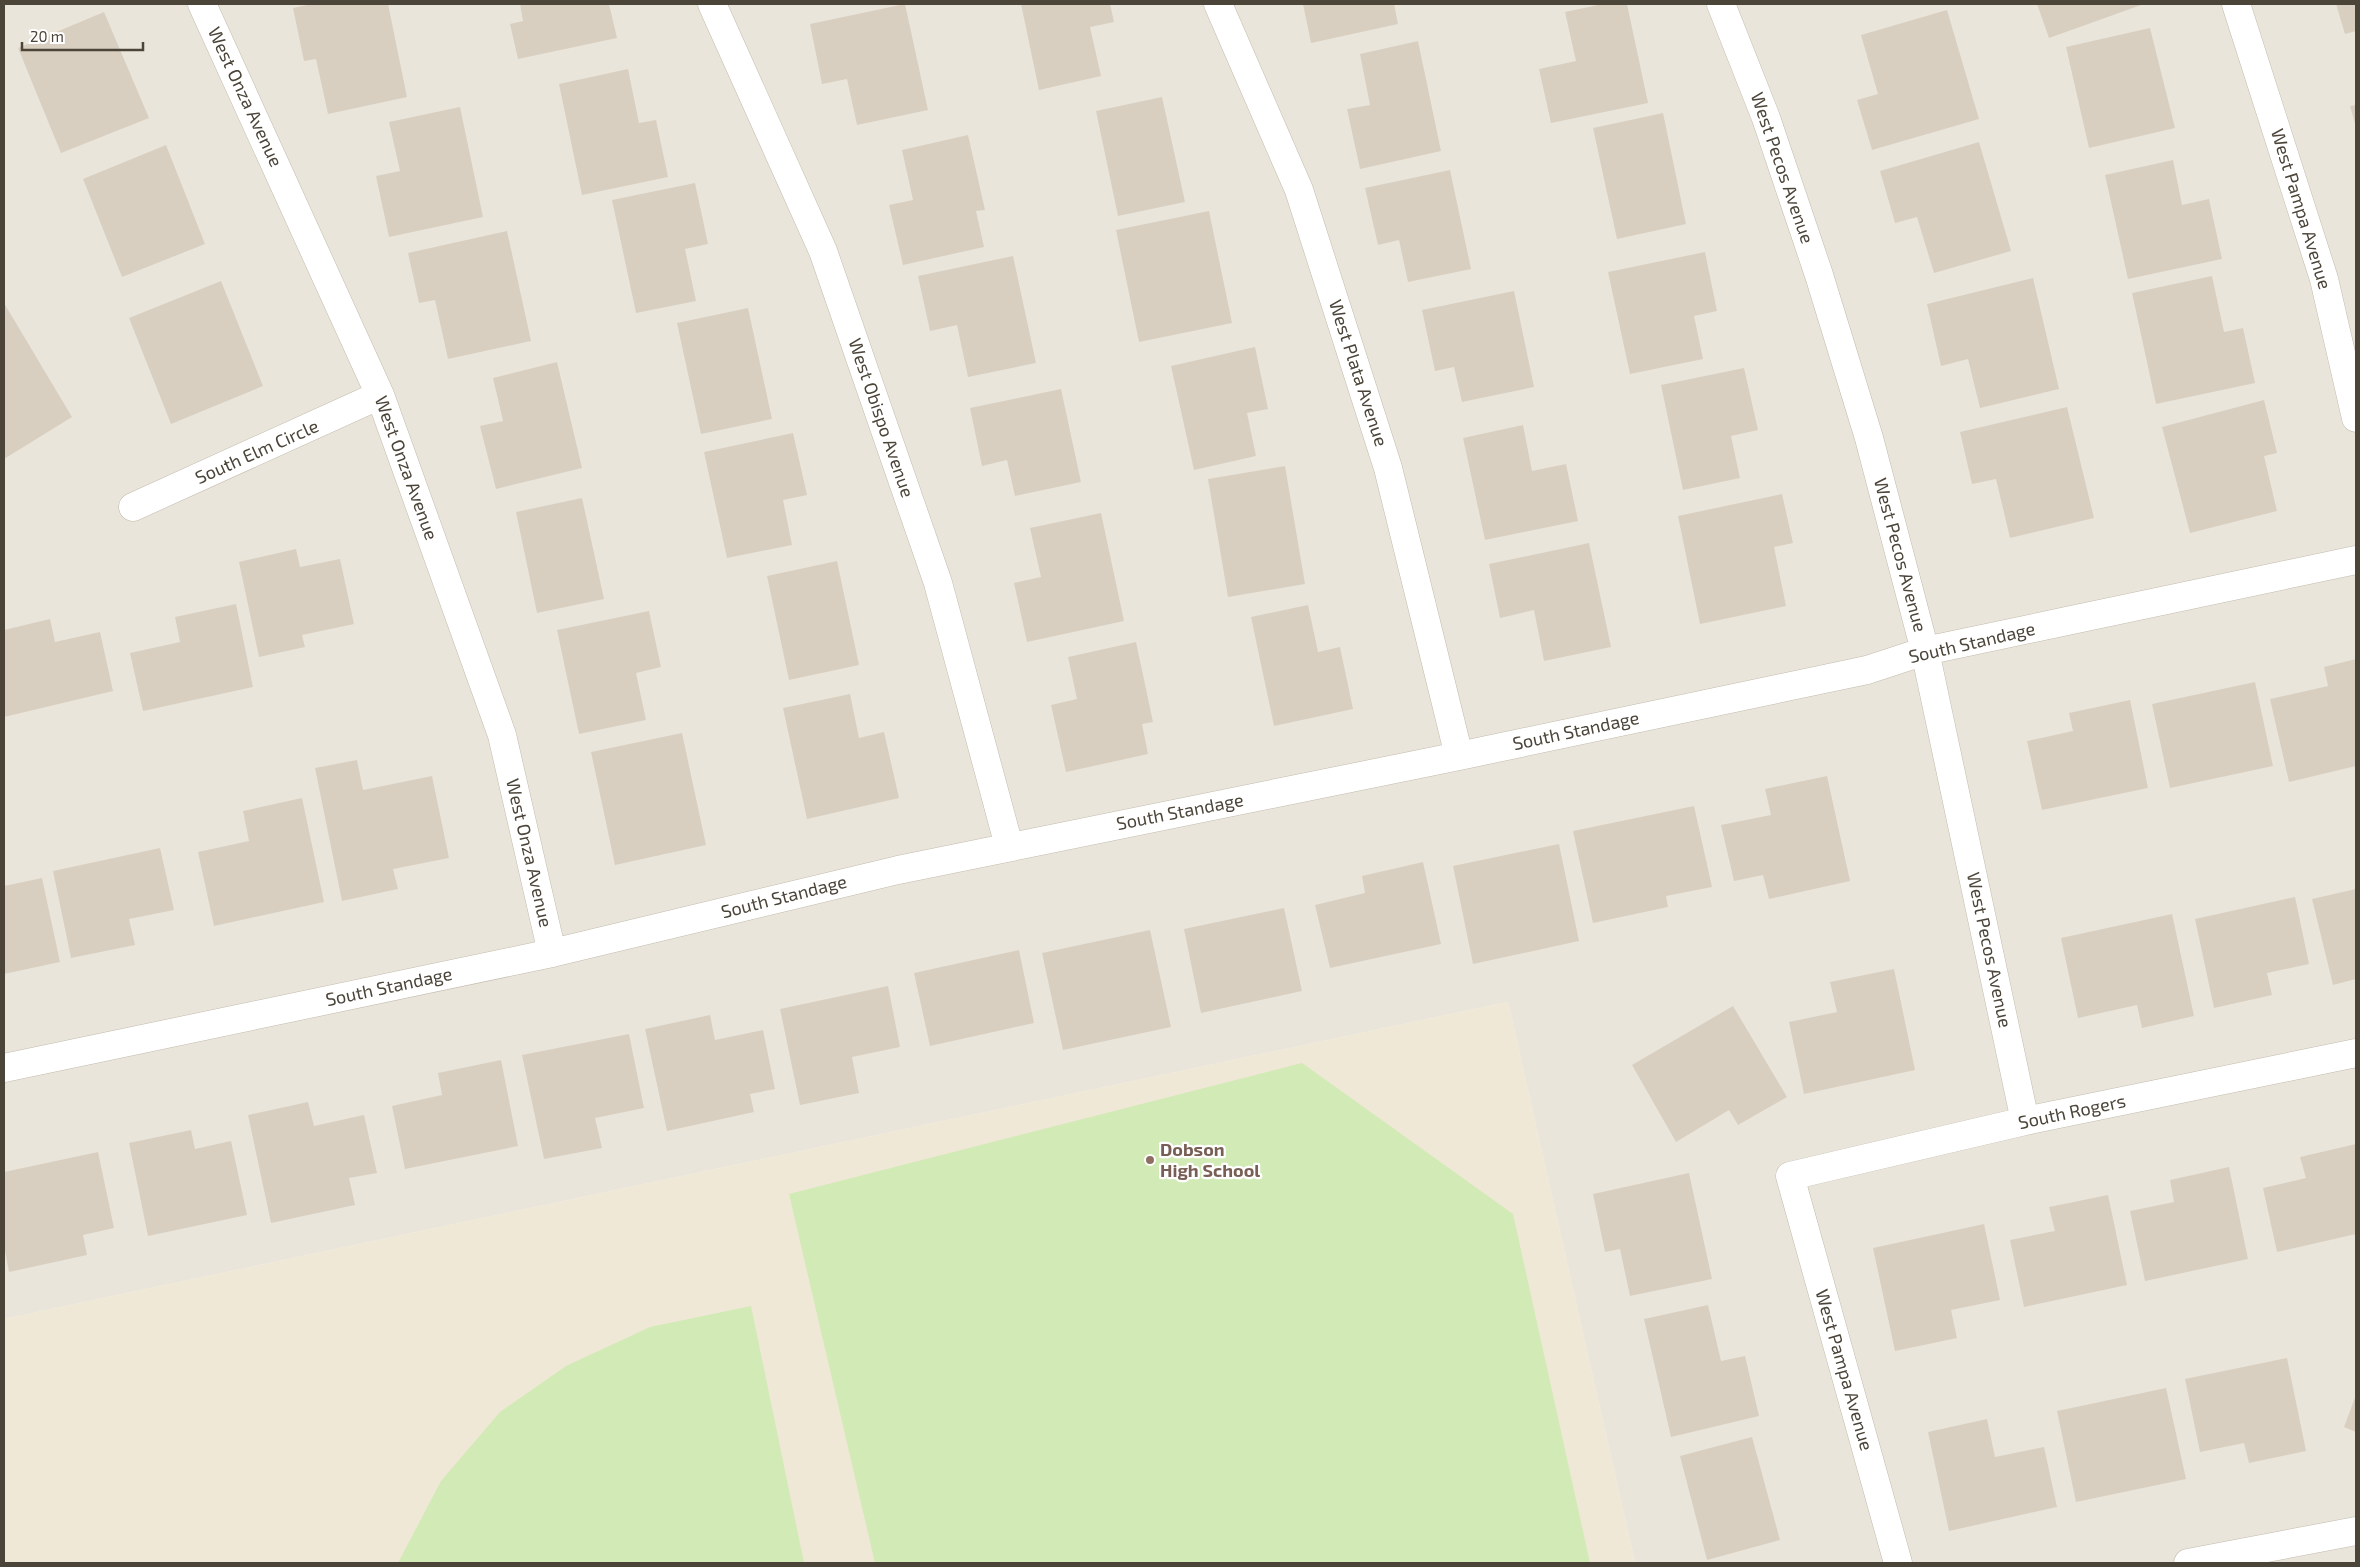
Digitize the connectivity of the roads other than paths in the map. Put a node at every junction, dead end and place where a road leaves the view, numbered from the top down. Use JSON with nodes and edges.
{"nodes":[{"id":1,"x":202,"y":4,"type":"edge"},
{"id":2,"x":712,"y":4,"type":"edge"},
{"id":3,"x":1218,"y":4,"type":"edge"},
{"id":4,"x":1722,"y":4,"type":"edge"},
{"id":5,"x":2236,"y":4,"type":"edge"},
{"id":6,"x":380,"y":395,"type":"junction"},
{"id":7,"x":2356,"y":418,"type":"edge"},
{"id":8,"x":133,"y":507,"type":"dead end"},
{"id":9,"x":2356,"y":560,"type":"edge"},
{"id":10,"x":1925,"y":651,"type":"junction"},
{"id":11,"x":1459,"y":756,"type":"junction"},
{"id":12,"x":1009,"y":846,"type":"junction"},
{"id":13,"x":552,"y":953,"type":"junction"},
{"id":14,"x":2356,"y":1053,"type":"edge"},
{"id":15,"x":4,"y":1068,"type":"edge"},
{"id":16,"x":2025,"y":1121,"type":"junction"},
{"id":17,"x":1790,"y":1176,"type":"joint"},
{"id":18,"x":2356,"y":1531,"type":"edge"},
{"id":19,"x":1898,"y":1563,"type":"edge"},
{"id":20,"x":2188,"y":1563,"type":"edge"}],
"edges":[{"from":1,"to":6,"type":"street","name":"West Onza Avenue"},
{"from":2,"to":12,"type":"street","name":"West Obispo Avenue"},
{"from":3,"to":11,"type":"street","name":"West Plata Avenue"},
{"from":4,"to":10,"type":"street","name":"West Pecos Avenue"},
{"from":5,"to":7,"type":"street","name":"West Pampa Avenue"},
{"from":6,"to":8,"type":"street","name":"South Elm Circle"},
{"from":6,"to":13,"type":"street","name":"West Onza Avenue"},
{"from":9,"to":10,"type":"street","name":"South Standage"},
{"from":10,"to":11,"type":"street","name":"South Standage"},
{"from":10,"to":16,"type":"street","name":"West Pecos Avenue"},
{"from":11,"to":12,"type":"street","name":"South Standage"},
{"from":12,"to":13,"type":"street","name":"South Standage"},
{"from":13,"to":15,"type":"street","name":"South Standage"},
{"from":14,"to":16,"type":"street","name":"South Rogers"},
{"from":16,"to":17,"type":"street","name":"South Rogers"},
{"from":17,"to":19,"type":"street","name":"West Pampa Avenue"},
{"from":18,"to":20,"type":"street"}]}
